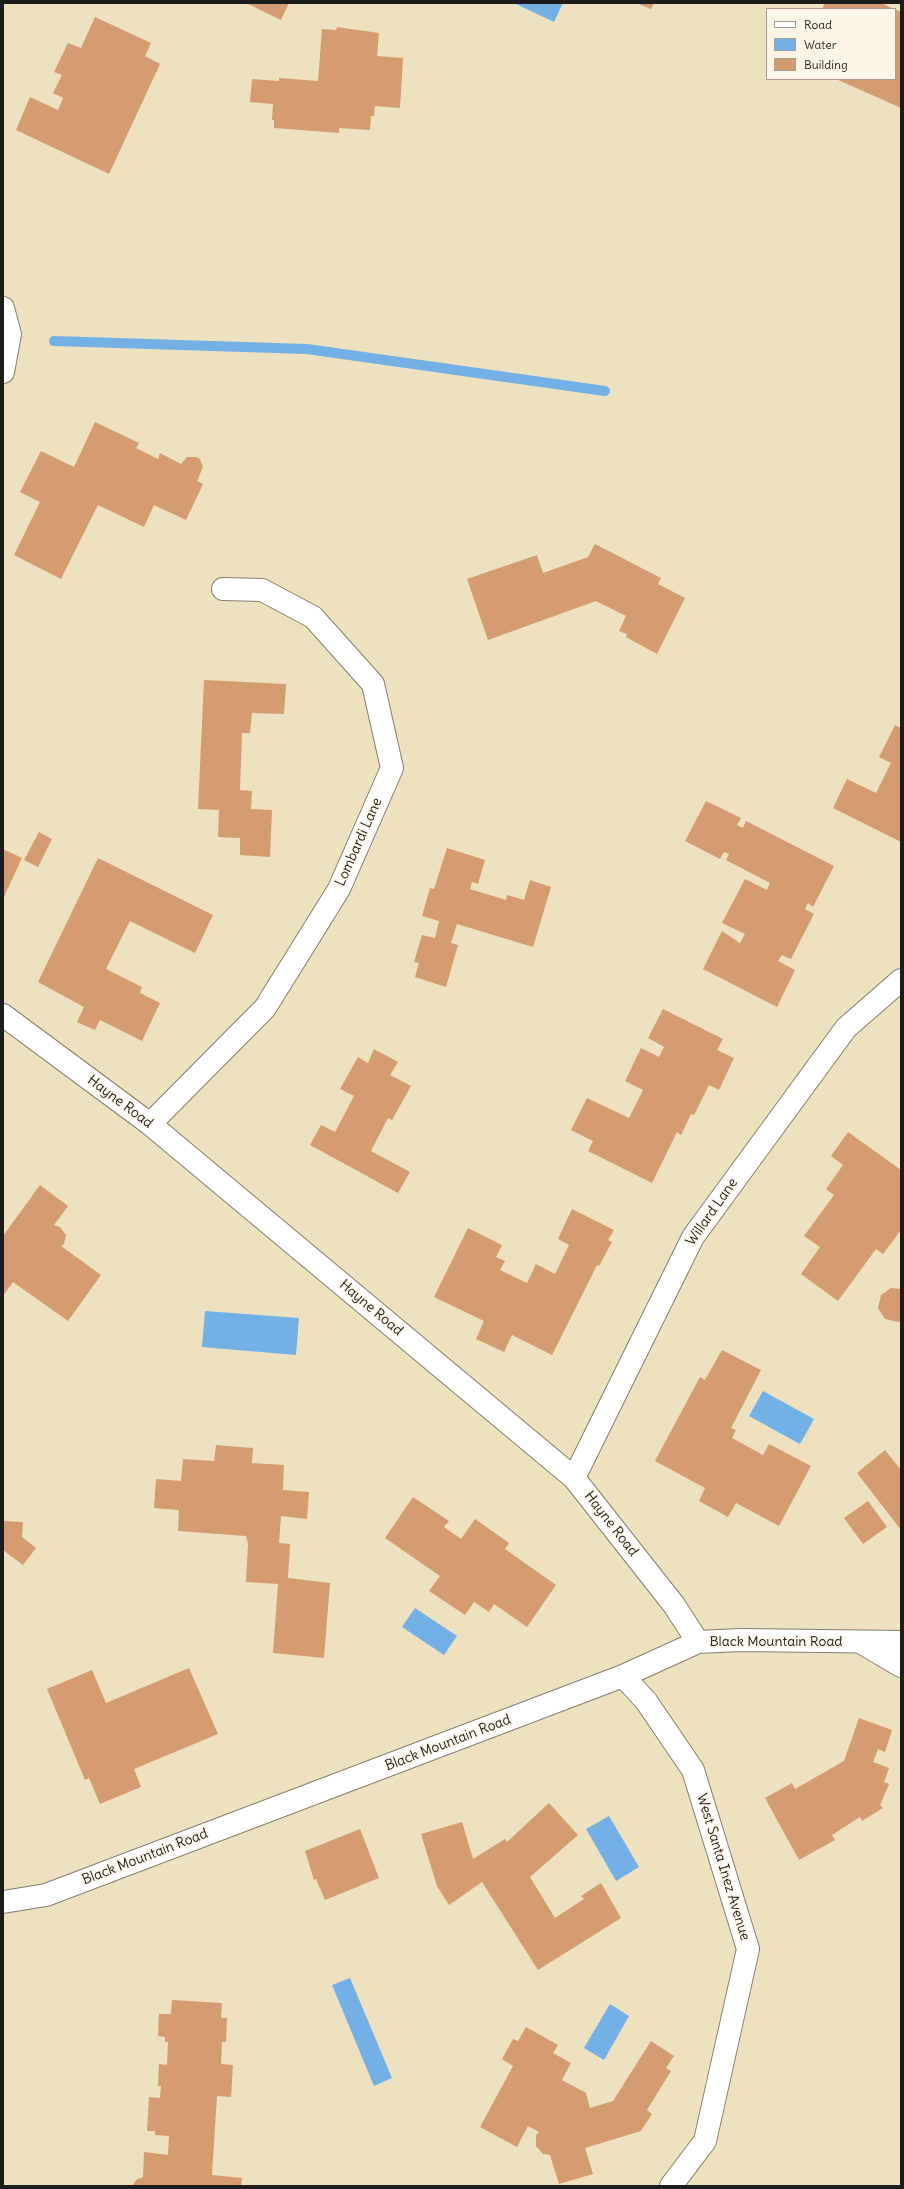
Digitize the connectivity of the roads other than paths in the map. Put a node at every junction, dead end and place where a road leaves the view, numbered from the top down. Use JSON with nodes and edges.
{"nodes":[{"id":1,"x":3,"y":308,"type":"edge"},
{"id":2,"x":3,"y":372,"type":"edge"},
{"id":3,"x":222,"y":589,"type":"dead end"},
{"id":4,"x":901,"y":980,"type":"edge"},
{"id":5,"x":3,"y":1014,"type":"edge"},
{"id":6,"x":150,"y":1124,"type":"junction"},
{"id":7,"x":574,"y":1478,"type":"junction"},
{"id":8,"x":698,"y":1642,"type":"junction"},
{"id":9,"x":861,"y":1642,"type":"junction"},
{"id":10,"x":901,"y":1642,"type":"edge"},
{"id":11,"x":901,"y":1666,"type":"edge"},
{"id":12,"x":623,"y":1676,"type":"junction"},
{"id":13,"x":3,"y":1902,"type":"edge"},
{"id":14,"x":671,"y":2186,"type":"edge"}],
"edges":[{"from":1,"to":2,"type":"street"},
{"from":3,"to":6,"type":"street","name":"Lombardi Lane"},
{"from":4,"to":7,"type":"street","name":"Willard Lane"},
{"from":5,"to":6,"type":"street","name":"Hayne Road"},
{"from":6,"to":7,"type":"street","name":"Hayne Road"},
{"from":7,"to":8,"type":"street","name":"Hayne Road"},
{"from":8,"to":9,"type":"street","name":"Black Mountain Road"},
{"from":8,"to":12,"type":"street","name":"Black Mountain Road"},
{"from":9,"to":10,"type":"street","name":"Black Mountain Road"},
{"from":9,"to":11,"type":"street"},
{"from":12,"to":13,"type":"street","name":"Black Mountain Road"},
{"from":12,"to":14,"type":"street","name":"West Santa Inez Avenue"}]}
